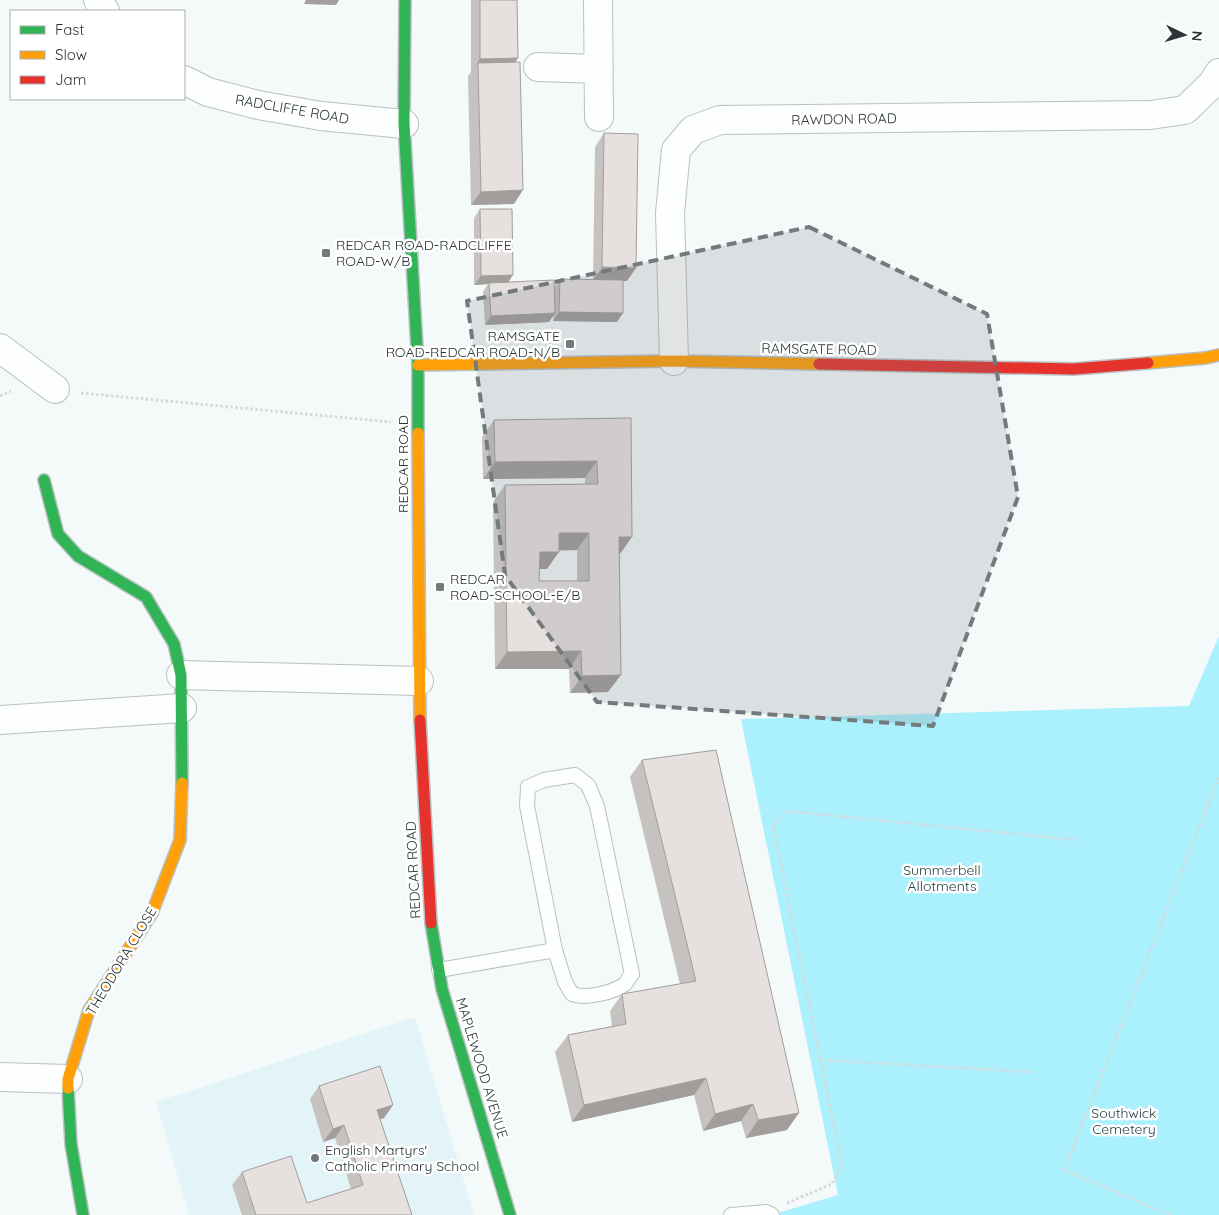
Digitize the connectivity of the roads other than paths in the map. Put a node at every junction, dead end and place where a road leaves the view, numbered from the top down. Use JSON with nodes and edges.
{"nodes":[{"id":1,"x":405,"y":0,"type":"edge"},
{"id":2,"x":598,"y":0,"type":"edge"},
{"id":3,"x":538,"y":67,"type":"dead end"},
{"id":4,"x":599,"y":69,"type":"junction"},
{"id":5,"x":1219,"y":73,"type":"edge"},
{"id":6,"x":185,"y":80,"type":"edge"},
{"id":7,"x":599,"y":117,"type":"dead end"},
{"id":8,"x":404,"y":124,"type":"junction"},
{"id":9,"x":0,"y":348,"type":"edge"},
{"id":10,"x":1219,"y":355,"type":"edge"},
{"id":11,"x":674,"y":362,"type":"junction"},
{"id":12,"x":418,"y":365,"type":"junction"},
{"id":13,"x":55,"y":389,"type":"road end"},
{"id":14,"x":44,"y":480,"type":"dead end"},
{"id":15,"x":181,"y":675,"type":"junction"},
{"id":16,"x":419,"y":681,"type":"junction"},
{"id":17,"x":182,"y":708,"type":"junction"},
{"id":18,"x":0,"y":720,"type":"edge"},
{"id":19,"x":430,"y":929,"type":"joint"},
{"id":20,"x":555,"y":950,"type":"junction"},
{"id":21,"x":439,"y":970,"type":"junction"},
{"id":22,"x":0,"y":1077,"type":"edge"},
{"id":23,"x":68,"y":1079,"type":"junction"},
{"id":24,"x":769,"y":1213,"type":"edge"},
{"id":25,"x":83,"y":1215,"type":"edge"},
{"id":26,"x":510,"y":1215,"type":"edge"},
{"id":27,"x":731,"y":1215,"type":"edge"}],
"edges":[{"from":1,"to":8,"type":"street","name":"REDCAR ROAD"},
{"from":2,"to":4,"type":"street"},
{"from":3,"to":4,"type":"street"},
{"from":4,"to":7,"type":"street"},
{"from":5,"to":11,"type":"street","name":"RAWDON ROAD"},
{"from":6,"to":8,"type":"street","name":"RADCLIFFE ROAD"},
{"from":8,"to":12,"type":"street","name":"REDCAR ROAD"},
{"from":9,"to":13,"type":"street"},
{"from":10,"to":11,"type":"street","name":"RAMSGATE ROAD"},
{"from":11,"to":12,"type":"street","name":"RAMSGATE ROAD"},
{"from":12,"to":16,"type":"street","name":"REDCAR ROAD"},
{"from":14,"to":15,"type":"street","name":"THEODORA CLOSE"},
{"from":15,"to":16,"type":"street"},
{"from":15,"to":17,"type":"street","name":"THEODORA CLOSE"},
{"from":16,"to":19,"type":"street","name":"REDCAR ROAD"},
{"from":17,"to":18,"type":"street"},
{"from":17,"to":23,"type":"street","name":"THEODORA CLOSE"},
{"from":19,"to":21,"type":"street","name":"MAPLEWOOD AVENUE"},
{"from":20,"to":20,"type":"lane"},
{"from":20,"to":21,"type":"lane"},
{"from":21,"to":26,"type":"street","name":"MAPLEWOOD AVENUE"},
{"from":22,"to":23,"type":"street"},
{"from":23,"to":25,"type":"street","name":"THEODORA CLOSE"},
{"from":24,"to":27,"type":"lane"}]}
